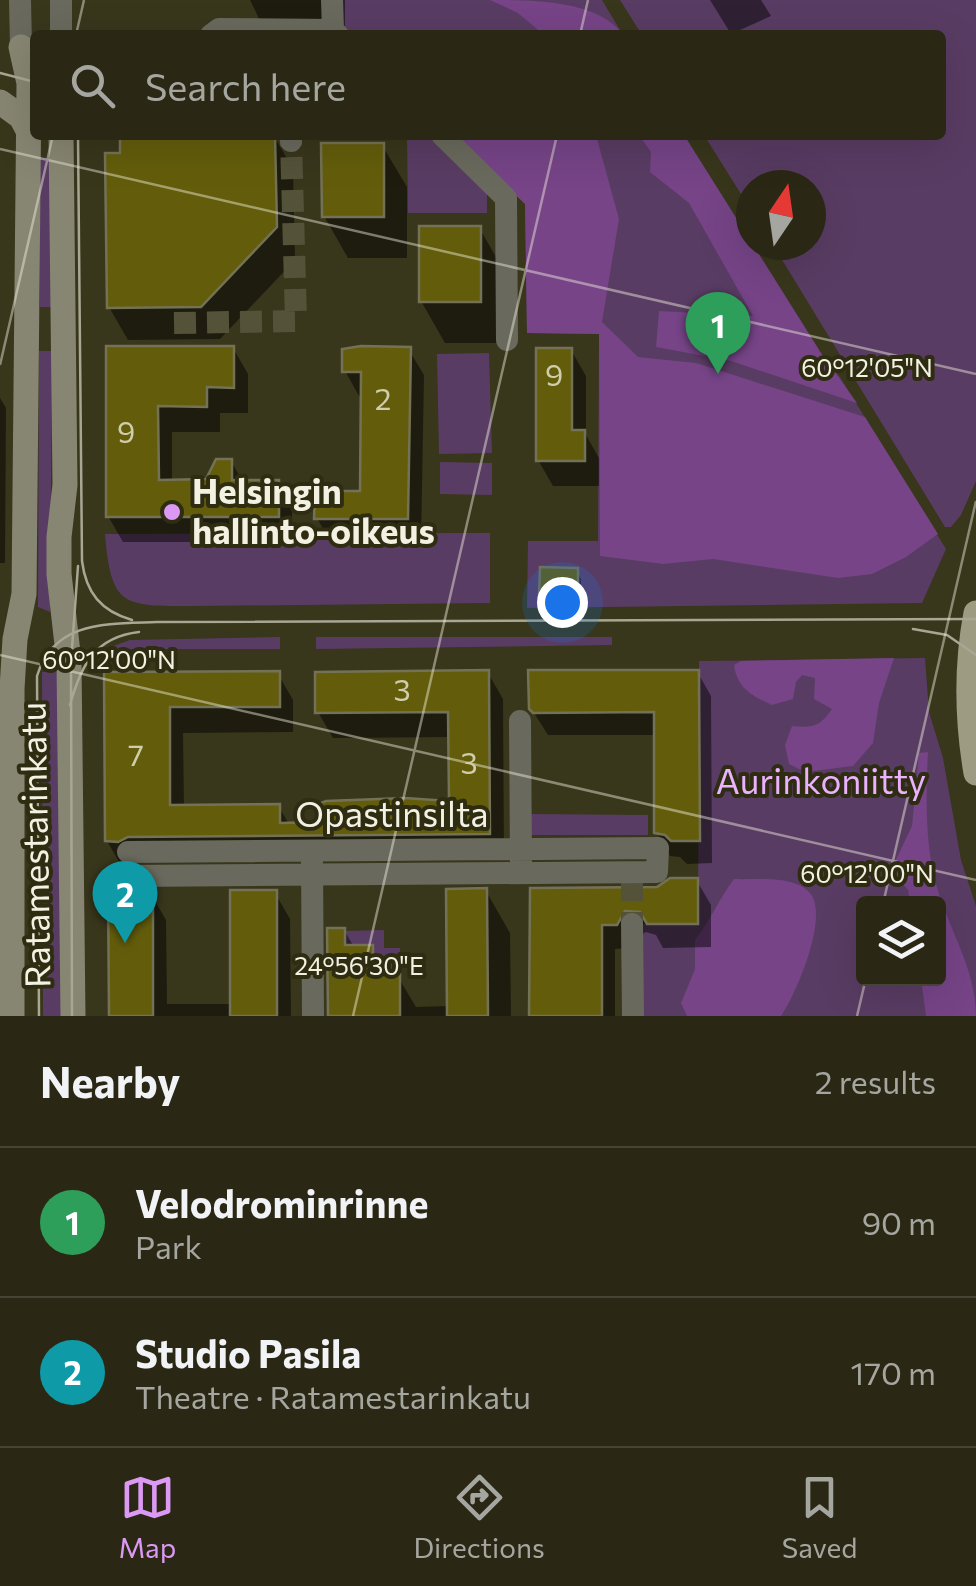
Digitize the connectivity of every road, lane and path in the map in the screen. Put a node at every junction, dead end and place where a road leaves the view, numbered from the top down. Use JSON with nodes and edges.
{"nodes":[{"id":1,"x":20,"y":0,"type":"edge"},
{"id":2,"x":61,"y":0,"type":"edge"},
{"id":3,"x":332,"y":0,"type":"edge"},
{"id":4,"x":61,"y":30,"type":"edge"},
{"id":5,"x":218,"y":30,"type":"edge"},
{"id":6,"x":258,"y":30,"type":"edge"},
{"id":7,"x":335,"y":30,"type":"edge"},
{"id":8,"x":18,"y":48,"type":"edge"},
{"id":9,"x":30,"y":75,"type":"edge"},
{"id":10,"x":30,"y":81,"type":"edge"},
{"id":11,"x":0,"y":92,"type":"edge"},
{"id":12,"x":0,"y":102,"type":"edge"},
{"id":13,"x":30,"y":132,"type":"joint"},
{"id":14,"x":61,"y":140,"type":"edge"},
{"id":15,"x":447,"y":140,"type":"edge"},
{"id":16,"x":507,"y":340,"type":"dead end"},
{"id":17,"x":976,"y":613,"type":"edge"},
{"id":18,"x":520,"y":721,"type":"dead end"},
{"id":19,"x":976,"y":772,"type":"edge"},
{"id":20,"x":496,"y":849,"type":"junction"},
{"id":21,"x":312,"y":850,"type":"junction"},
{"id":22,"x":259,"y":851,"type":"junction"},
{"id":23,"x":527,"y":861,"type":"junction"},
{"id":24,"x":496,"y":873,"type":"junction"},
{"id":25,"x":308,"y":878,"type":"junction"},
{"id":26,"x":244,"y":881,"type":"junction"},
{"id":27,"x":632,"y":924,"type":"tunnel mouth"},
{"id":28,"x":12,"y":1016,"type":"edge"},
{"id":29,"x":73,"y":1016,"type":"edge"},
{"id":30,"x":300,"y":1016,"type":"edge"},
{"id":31,"x":313,"y":1016,"type":"edge"},
{"id":32,"x":632,"y":1016,"type":"edge"}],
"edges":[{"from":1,"to":8,"type":"street","name":"Ratamestarinkatu"},
{"from":2,"to":4,"type":"street"},
{"from":3,"to":7,"type":"street"},
{"from":5,"to":6,"type":"street"},
{"from":8,"to":9,"type":"street","name":"Ratamestarinkatu"},
{"from":10,"to":11,"type":"street"},
{"from":12,"to":13,"type":"street"},
{"from":13,"to":28,"type":"street","name":"Ratamestarinkatu"},
{"from":14,"to":29,"type":"street","name":"Ratamestarinkatu"},
{"from":15,"to":16,"type":"street"},
{"from":17,"to":19,"type":"main road"},
{"from":18,"to":23,"type":"street"},
{"from":20,"to":21,"type":"street","name":"Opastinsilta"},
{"from":20,"to":23,"type":"street","name":"Opastinsilta"},
{"from":20,"to":24,"type":"street"},
{"from":21,"to":22,"type":"street","name":"Opastinsilta"},
{"from":21,"to":25,"type":"street"},
{"from":22,"to":26,"type":"street"},
{"from":22,"to":26,"type":"street","name":"Opastinsilta"},
{"from":23,"to":23,"type":"street","name":"Opastinsilta"},
{"from":23,"to":24,"type":"street","name":"Opastinsilta"},
{"from":24,"to":25,"type":"street","name":"Opastinsilta"},
{"from":25,"to":26,"type":"street","name":"Opastinsilta"},
{"from":25,"to":30,"type":"street"},
{"from":25,"to":31,"type":"street"},
{"from":27,"to":32,"type":"street"}]}
